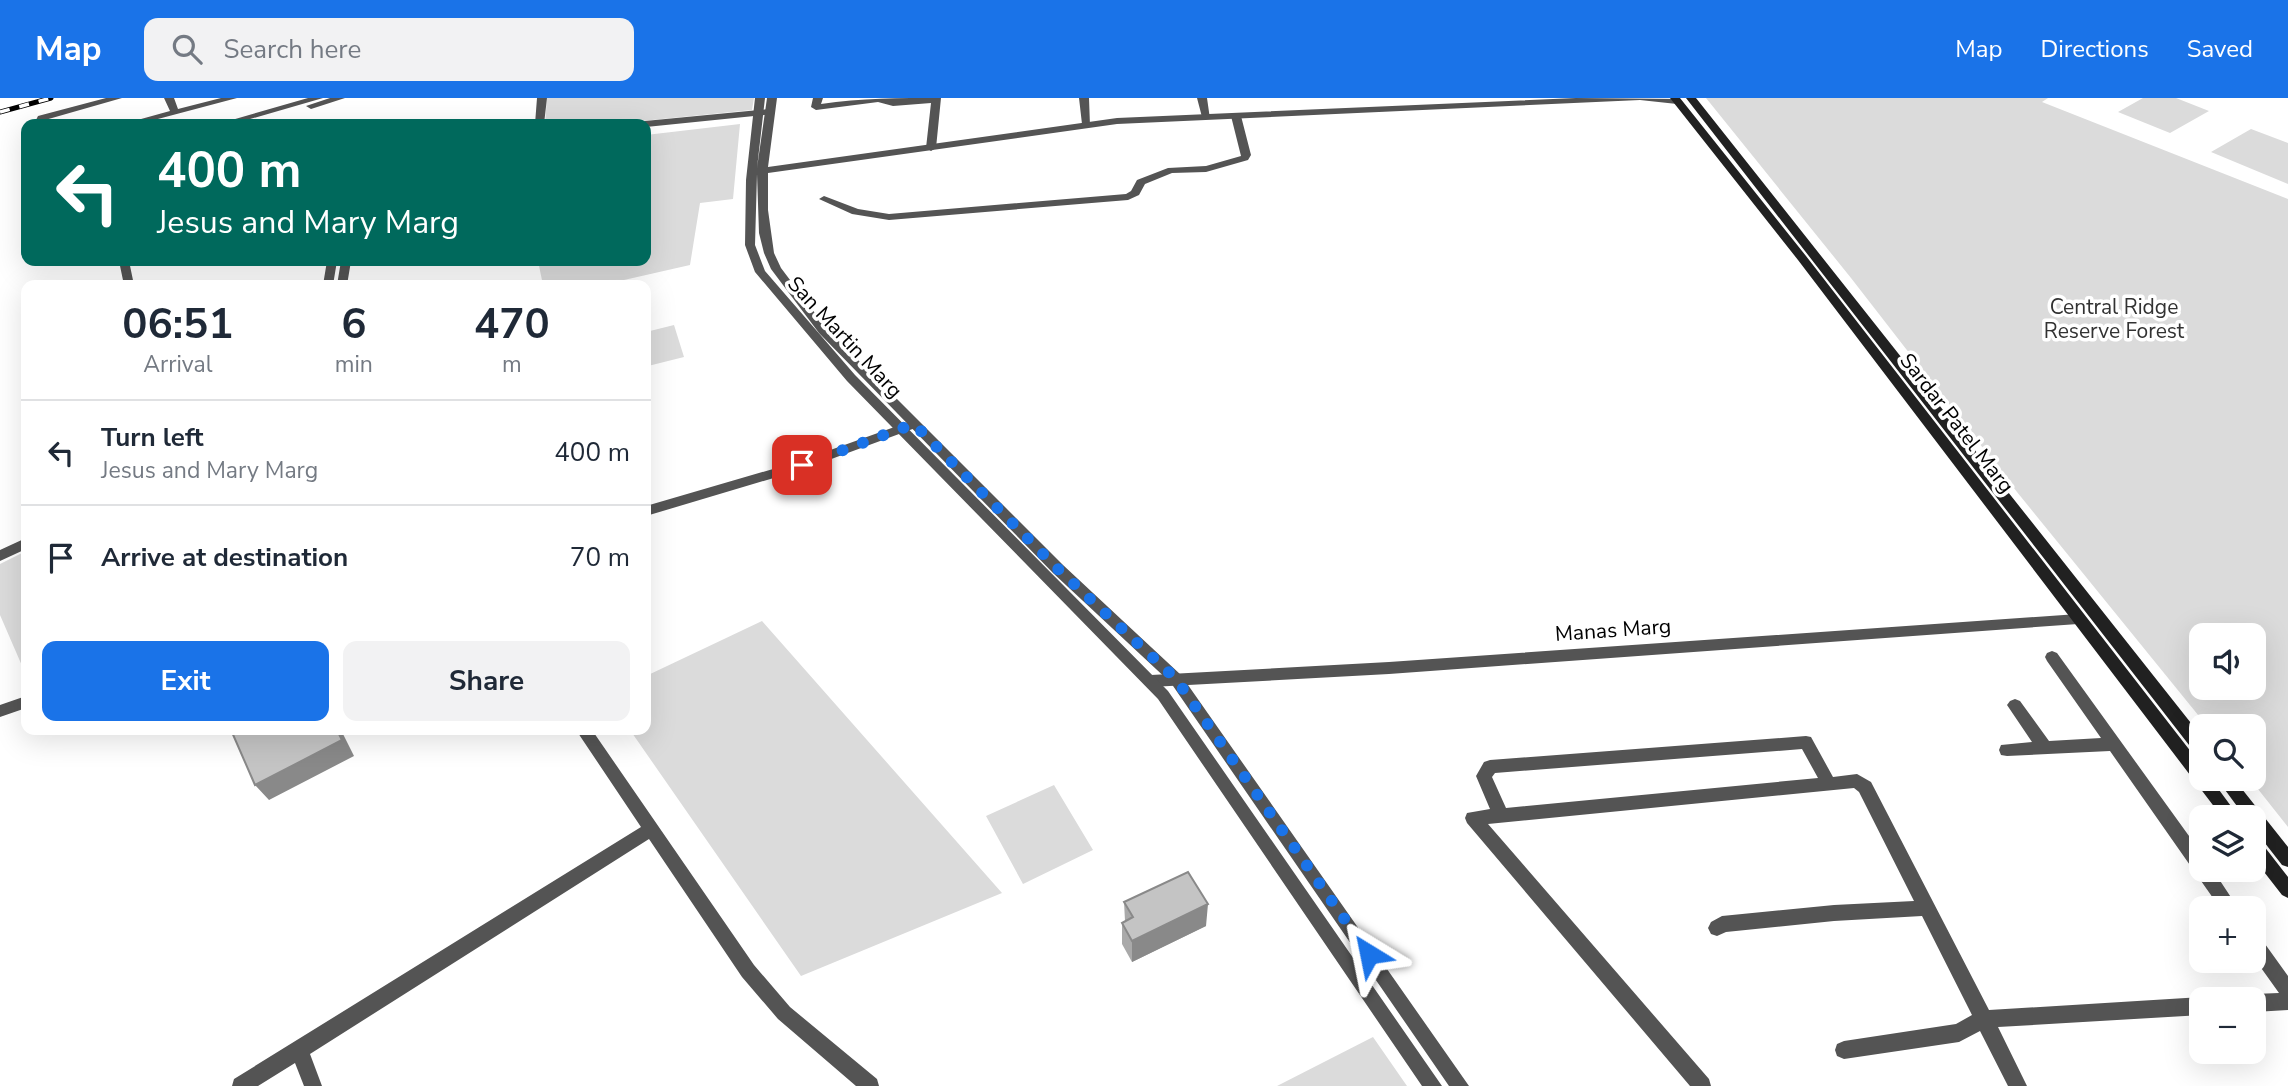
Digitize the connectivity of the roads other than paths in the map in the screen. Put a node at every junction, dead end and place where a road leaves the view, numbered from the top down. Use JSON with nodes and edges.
{"nodes":[{"id":1,"x":117,"y":98,"type":"edge"},
{"id":2,"x":169,"y":98,"type":"edge"},
{"id":3,"x":232,"y":98,"type":"edge"},
{"id":4,"x":318,"y":98,"type":"edge"},
{"id":5,"x":340,"y":98,"type":"edge"},
{"id":6,"x":542,"y":98,"type":"edge"},
{"id":7,"x":760,"y":98,"type":"edge"},
{"id":8,"x":772,"y":98,"type":"edge"},
{"id":9,"x":818,"y":98,"type":"edge"},
{"id":10,"x":1084,"y":98,"type":"edge"},
{"id":11,"x":1202,"y":98,"type":"edge"},
{"id":12,"x":1640,"y":98,"type":"edge"},
{"id":13,"x":1691,"y":98,"type":"edge"},
{"id":14,"x":936,"y":99,"type":"edge"},
{"id":15,"x":1676,"y":99,"type":"edge"},
{"id":16,"x":175,"y":113,"type":"junction"},
{"id":17,"x":252,"y":116,"type":"junction"},
{"id":18,"x":763,"y":116,"type":"junction"},
{"id":19,"x":1237,"y":116,"type":"junction"},
{"id":20,"x":1207,"y":117,"type":"junction"},
{"id":21,"x":41,"y":119,"type":"edge"},
{"id":22,"x":149,"y":119,"type":"edge"},
{"id":23,"x":241,"y":119,"type":"edge"},
{"id":24,"x":256,"y":119,"type":"edge"},
{"id":25,"x":272,"y":119,"type":"edge"},
{"id":26,"x":540,"y":119,"type":"edge"},
{"id":27,"x":651,"y":124,"type":"edge"},
{"id":28,"x":1087,"y":124,"type":"junction"},
{"id":29,"x":651,"y":131,"type":"edge"},
{"id":30,"x":931,"y":148,"type":"junction"},
{"id":31,"x":764,"y":174,"type":"junction"},
{"id":32,"x":751,"y":176,"type":"junction"},
{"id":33,"x":824,"y":199,"type":"dead end"},
{"id":34,"x":345,"y":266,"type":"edge"},
{"id":35,"x":343,"y":273,"type":"junction"},
{"id":36,"x":328,"y":280,"type":"edge"},
{"id":37,"x":342,"y":280,"type":"edge"},
{"id":38,"x":908,"y":426,"type":"junction"},
{"id":39,"x":651,"y":510,"type":"edge"},
{"id":40,"x":21,"y":546,"type":"edge"},
{"id":41,"x":0,"y":556,"type":"edge"},
{"id":42,"x":2078,"y":619,"type":"junction"},
{"id":43,"x":2052,"y":657,"type":"dead end"},
{"id":44,"x":1176,"y":679,"type":"junction"},
{"id":45,"x":1151,"y":681,"type":"junction"},
{"id":46,"x":21,"y":704,"type":"edge"},
{"id":47,"x":2015,"y":705,"type":"dead end"},
{"id":48,"x":4,"y":712,"type":"edge"},
{"id":49,"x":2189,"y":732,"type":"edge"},
{"id":50,"x":587,"y":735,"type":"edge"},
{"id":51,"x":2114,"y":744,"type":"junction"},
{"id":52,"x":2045,"y":747,"type":"junction"},
{"id":53,"x":2007,"y":750,"type":"dead end"},
{"id":54,"x":2189,"y":762,"type":"edge"},
{"id":55,"x":1829,"y":784,"type":"junction"},
{"id":56,"x":2211,"y":791,"type":"edge"},
{"id":57,"x":2233,"y":791,"type":"edge"},
{"id":58,"x":2222,"y":805,"type":"edge"},
{"id":59,"x":1501,"y":816,"type":"junction"},
{"id":60,"x":650,"y":830,"type":"junction"},
{"id":61,"x":2189,"y":851,"type":"edge"},
{"id":62,"x":2288,"y":860,"type":"edge"},
{"id":63,"x":2266,"y":862,"type":"edge"},
{"id":64,"x":2288,"y":890,"type":"edge"},
{"id":65,"x":1926,"y":908,"type":"junction"},
{"id":66,"x":1717,"y":928,"type":"dead end"},
{"id":67,"x":2266,"y":960,"type":"edge"},
{"id":68,"x":2288,"y":991,"type":"edge"},
{"id":69,"x":2288,"y":1001,"type":"edge"},
{"id":70,"x":2266,"y":1002,"type":"edge"},
{"id":71,"x":2189,"y":1007,"type":"edge"},
{"id":72,"x":1983,"y":1019,"type":"junction"},
{"id":73,"x":299,"y":1049,"type":"junction"},
{"id":74,"x":1844,"y":1050,"type":"dead end"},
{"id":75,"x":241,"y":1086,"type":"edge"},
{"id":76,"x":313,"y":1086,"type":"edge"},
{"id":77,"x":870,"y":1086,"type":"edge"},
{"id":78,"x":1433,"y":1086,"type":"edge"},
{"id":79,"x":1460,"y":1086,"type":"edge"},
{"id":80,"x":1702,"y":1086,"type":"edge"},
{"id":81,"x":2018,"y":1086,"type":"edge"}],
"edges":[{"from":1,"to":21,"type":"street"},
{"from":2,"to":16,"type":"street"},
{"from":3,"to":16,"type":"street"},
{"from":4,"to":17,"type":"street"},
{"from":5,"to":25,"type":"street"},
{"from":6,"to":26,"type":"street"},
{"from":7,"to":18,"type":"street","name":"San Martin Marg"},
{"from":8,"to":18,"type":"street","name":"San Martin Marg"},
{"from":9,"to":14,"type":"street"},
{"from":10,"to":28,"type":"street"},
{"from":11,"to":20,"type":"street"},
{"from":12,"to":15,"type":"street"},
{"from":12,"to":19,"type":"street"},
{"from":13,"to":49,"type":"main road","name":"Sardar Patel Marg"},
{"from":14,"to":30,"type":"street"},
{"from":15,"to":42,"type":"main road","name":"Sardar Patel Marg"},
{"from":16,"to":22,"type":"street"},
{"from":17,"to":23,"type":"street"},
{"from":17,"to":24,"type":"street"},
{"from":18,"to":27,"type":"street"},
{"from":18,"to":29,"type":"street"},
{"from":18,"to":31,"type":"street","name":"San Martin Marg"},
{"from":18,"to":32,"type":"street","name":"San Martin Marg"},
{"from":19,"to":20,"type":"street"},
{"from":19,"to":33,"type":"street"},
{"from":20,"to":28,"type":"street"},
{"from":28,"to":30,"type":"street"},
{"from":30,"to":31,"type":"street"},
{"from":31,"to":32,"type":"street"},
{"from":31,"to":38,"type":"street","name":"San Martin Marg"},
{"from":32,"to":38,"type":"street","name":"San Martin Marg"},
{"from":34,"to":35,"type":"street"},
{"from":35,"to":36,"type":"street"},
{"from":35,"to":37,"type":"street"},
{"from":38,"to":39,"type":"street"},
{"from":38,"to":44,"type":"street","name":"San Martin Marg"},
{"from":38,"to":45,"type":"street","name":"San Martin Marg"},
{"from":40,"to":41,"type":"street"},
{"from":42,"to":44,"type":"street","name":"Manas Marg"},
{"from":42,"to":54,"type":"main road","name":"Sardar Patel Marg"},
{"from":43,"to":51,"type":"street"},
{"from":44,"to":45,"type":"street","name":"Manas Marg"},
{"from":44,"to":79,"type":"street","name":"San Martin Marg"},
{"from":45,"to":78,"type":"street","name":"San Martin Marg"},
{"from":46,"to":48,"type":"street"},
{"from":47,"to":52,"type":"street"},
{"from":50,"to":60,"type":"street"},
{"from":51,"to":52,"type":"street"},
{"from":51,"to":61,"type":"street"},
{"from":52,"to":53,"type":"street"},
{"from":55,"to":59,"type":"street"},
{"from":55,"to":59,"type":"street"},
{"from":55,"to":65,"type":"street"},
{"from":56,"to":58,"type":"main road","name":"Sardar Patel Marg"},
{"from":57,"to":62,"type":"main road"},
{"from":59,"to":80,"type":"street"},
{"from":60,"to":73,"type":"street"},
{"from":60,"to":77,"type":"street"},
{"from":63,"to":64,"type":"main road"},
{"from":65,"to":66,"type":"street"},
{"from":65,"to":72,"type":"street"},
{"from":67,"to":68,"type":"street"},
{"from":69,"to":70,"type":"street"},
{"from":71,"to":72,"type":"street"},
{"from":72,"to":74,"type":"street"},
{"from":72,"to":81,"type":"street"},
{"from":73,"to":75,"type":"street"},
{"from":73,"to":76,"type":"street"}]}
